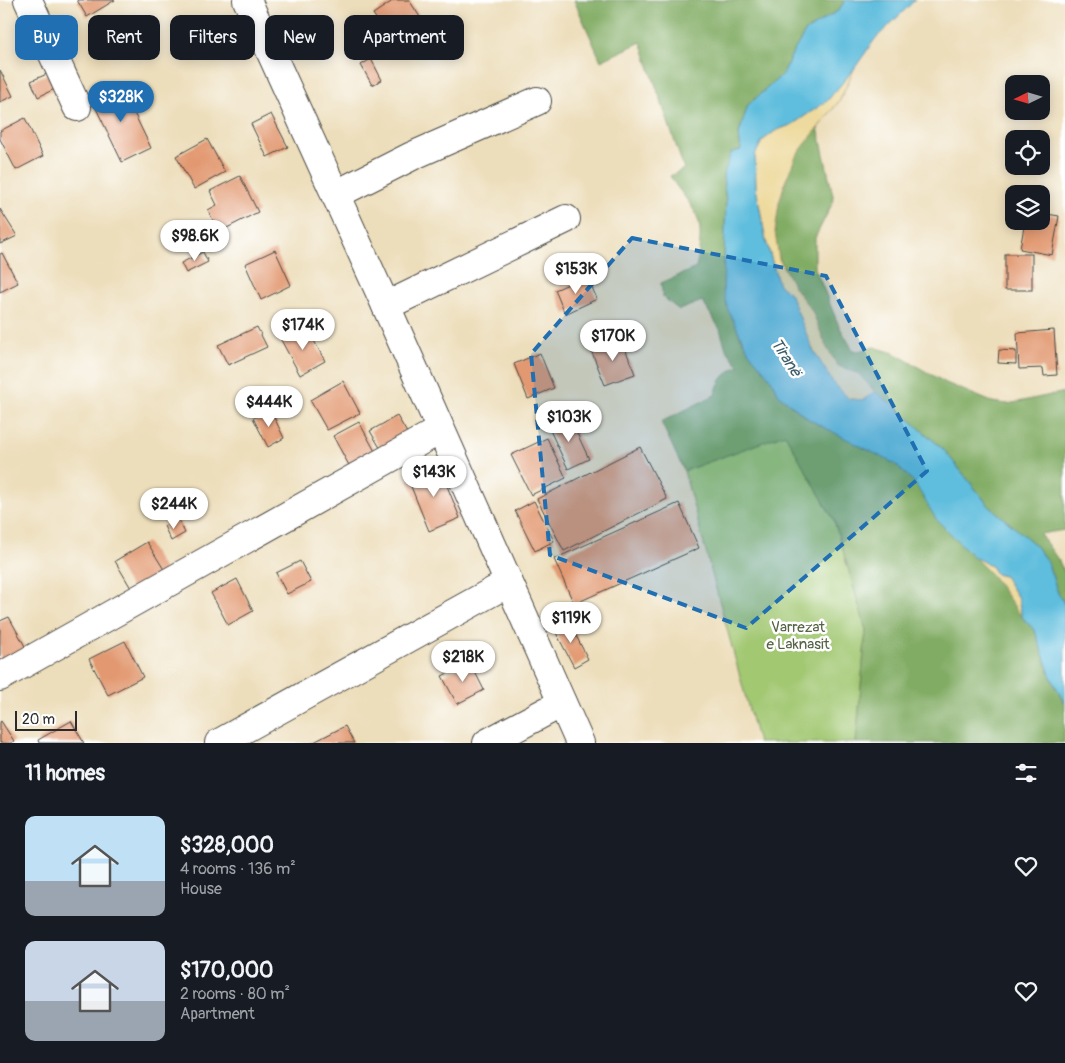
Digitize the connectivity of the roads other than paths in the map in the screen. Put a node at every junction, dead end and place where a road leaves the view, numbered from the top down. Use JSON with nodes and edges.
{"nodes":[{"id":1,"x":28,"y":0,"type":"edge"},
{"id":2,"x":247,"y":0,"type":"edge"},
{"id":3,"x":537,"y":101,"type":"dead end"},
{"id":4,"x":77,"y":107,"type":"dead end"},
{"id":5,"x":335,"y":195,"type":"junction"},
{"id":6,"x":566,"y":219,"type":"dead end"},
{"id":7,"x":386,"y":306,"type":"junction"},
{"id":8,"x":440,"y":430,"type":"junction"},
{"id":9,"x":508,"y":583,"type":"junction"},
{"id":10,"x":0,"y":677,"type":"edge"},
{"id":11,"x":562,"y":703,"type":"junction"},
{"id":12,"x":218,"y":743,"type":"edge"},
{"id":13,"x":487,"y":743,"type":"edge"},
{"id":14,"x":580,"y":743,"type":"edge"}],
"edges":[{"from":1,"to":4,"type":"street"},
{"from":2,"to":5,"type":"street"},
{"from":3,"to":5,"type":"street"},
{"from":5,"to":7,"type":"street"},
{"from":6,"to":7,"type":"street"},
{"from":7,"to":8,"type":"street"},
{"from":8,"to":9,"type":"street"},
{"from":8,"to":10,"type":"street"},
{"from":9,"to":11,"type":"street"},
{"from":9,"to":12,"type":"street"},
{"from":11,"to":13,"type":"street"},
{"from":11,"to":14,"type":"street"}]}
